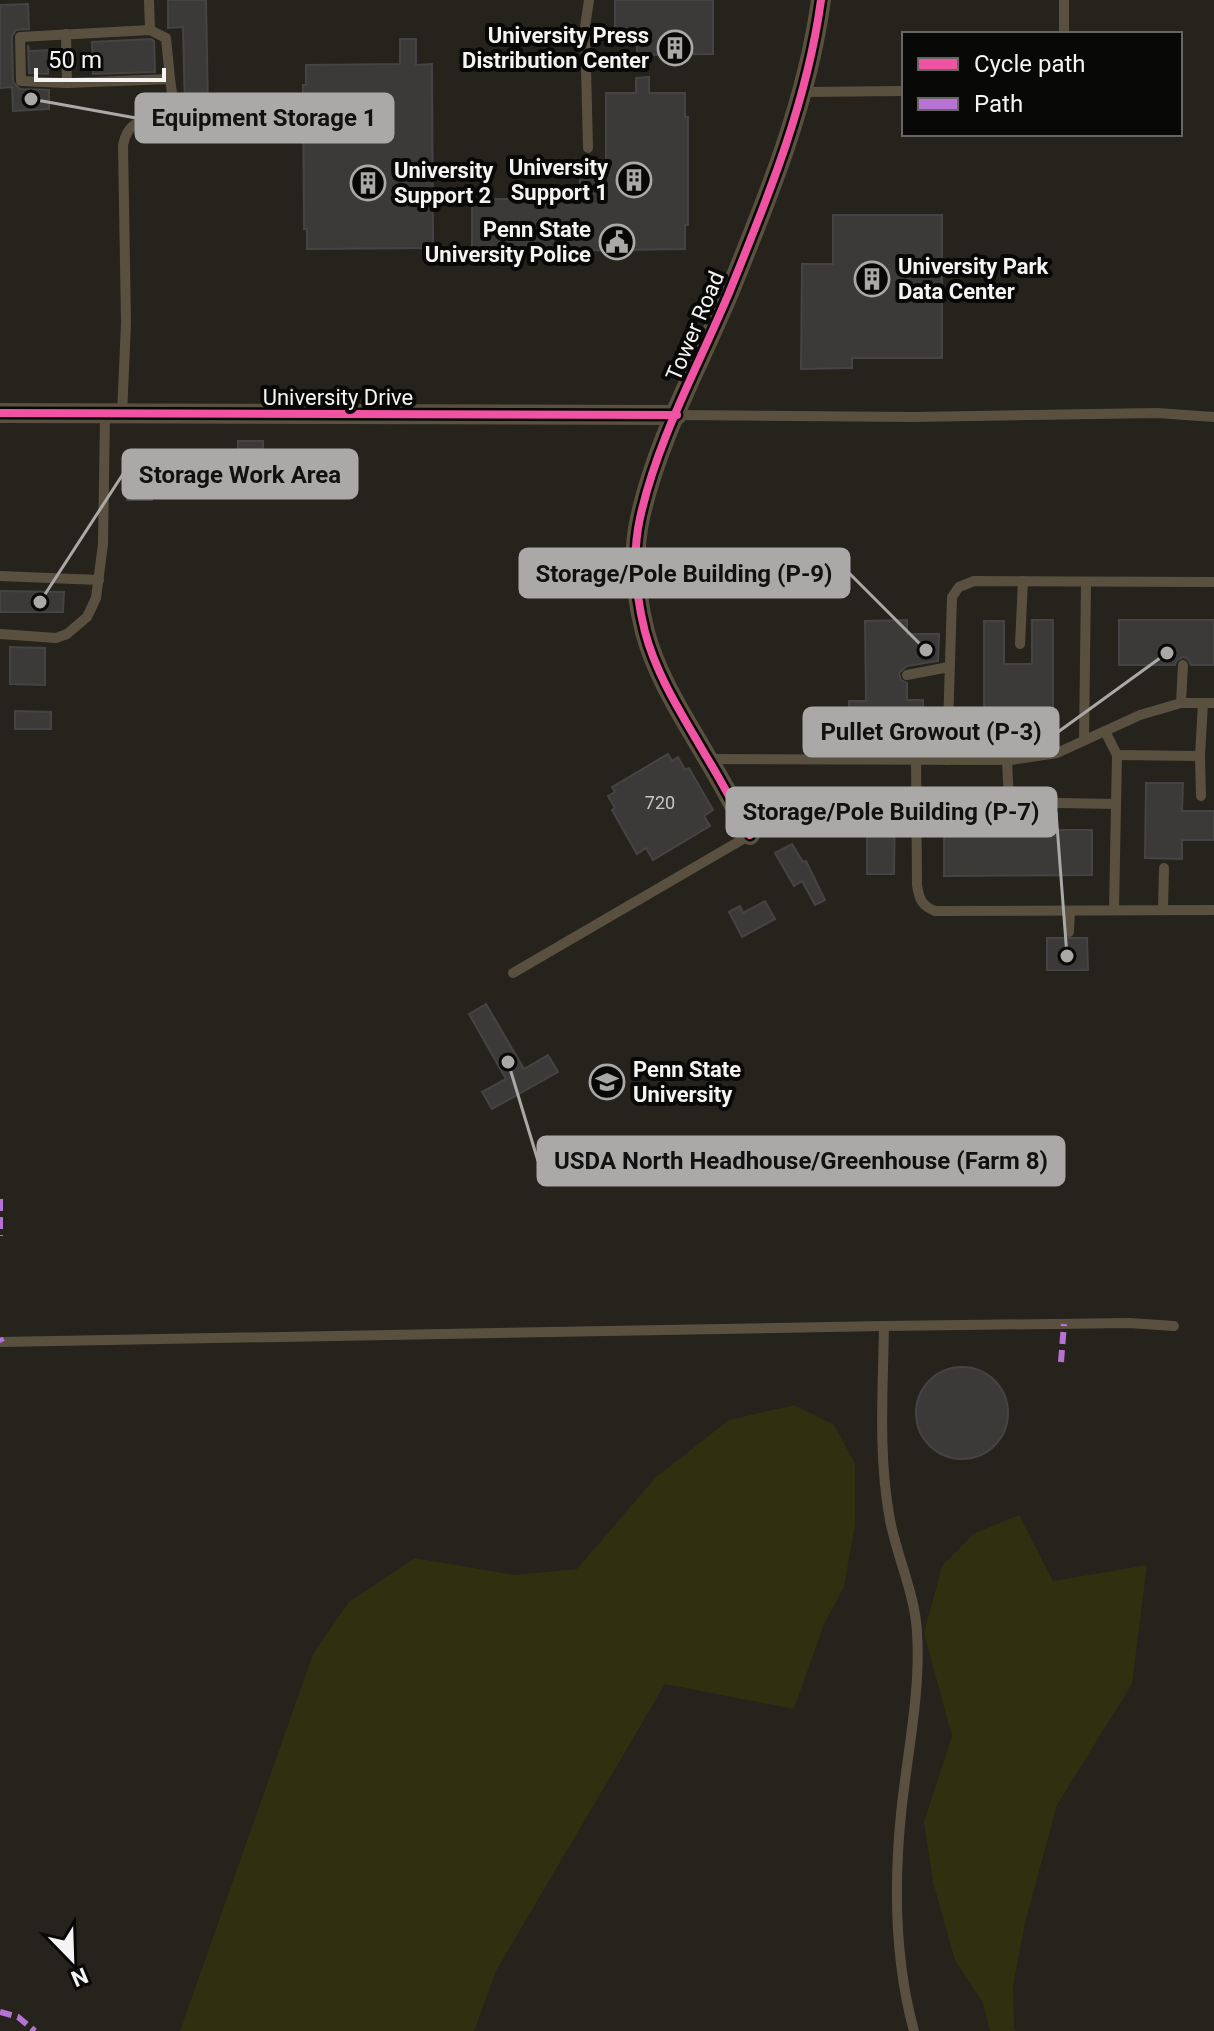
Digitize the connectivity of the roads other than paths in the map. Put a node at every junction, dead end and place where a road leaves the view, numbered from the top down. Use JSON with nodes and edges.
{"nodes":[{"id":1,"x":149,"y":0,"type":"edge"},
{"id":2,"x":589,"y":0,"type":"edge"},
{"id":3,"x":821,"y":0,"type":"edge"},
{"id":4,"x":1064,"y":0,"type":"edge"},
{"id":5,"x":150,"y":30,"type":"junction"},
{"id":6,"x":1064,"y":32,"type":"edge"},
{"id":7,"x":66,"y":34,"type":"junction"},
{"id":8,"x":170,"y":79,"type":"junction"},
{"id":9,"x":67,"y":83,"type":"junction"},
{"id":10,"x":902,"y":91,"type":"edge"},
{"id":11,"x":804,"y":92,"type":"junction"},
{"id":12,"x":588,"y":148,"type":"dead end"},
{"id":13,"x":0,"y":413,"type":"edge"},
{"id":14,"x":114,"y":415,"type":"junction"},
{"id":15,"x":677,"y":415,"type":"junction"},
{"id":16,"x":1214,"y":417,"type":"edge"},
{"id":17,"x":0,"y":576,"type":"edge"},
{"id":18,"x":99,"y":580,"type":"junction"},
{"id":19,"x":1023,"y":581,"type":"junction"},
{"id":20,"x":1086,"y":582,"type":"junction"},
{"id":21,"x":1214,"y":582,"type":"edge"},
{"id":22,"x":0,"y":634,"type":"edge"},
{"id":23,"x":1020,"y":644,"type":"dead end"},
{"id":24,"x":1183,"y":665,"type":"dead end"},
{"id":25,"x":949,"y":667,"type":"junction"},
{"id":26,"x":907,"y":675,"type":"dead end"},
{"id":27,"x":1181,"y":703,"type":"junction"},
{"id":28,"x":1208,"y":703,"type":"edge"},
{"id":29,"x":1041,"y":723,"type":"dead end"},
{"id":30,"x":993,"y":725,"type":"dead end"},
{"id":31,"x":1105,"y":731,"type":"junction"},
{"id":32,"x":1084,"y":740,"type":"junction"},
{"id":33,"x":1043,"y":755,"type":"junction"},
{"id":34,"x":1117,"y":755,"type":"junction"},
{"id":35,"x":1200,"y":756,"type":"junction"},
{"id":36,"x":708,"y":759,"type":"junction"},
{"id":37,"x":916,"y":759,"type":"junction"},
{"id":38,"x":947,"y":760,"type":"junction"},
{"id":39,"x":994,"y":760,"type":"junction"},
{"id":40,"x":1007,"y":760,"type":"junction"},
{"id":41,"x":1201,"y":796,"type":"dead end"},
{"id":42,"x":1116,"y":804,"type":"junction"},
{"id":43,"x":750,"y":835,"type":"joint"},
{"id":44,"x":1164,"y":868,"type":"dead end"},
{"id":45,"x":1114,"y":910,"type":"junction"},
{"id":46,"x":1163,"y":910,"type":"junction"},
{"id":47,"x":1214,"y":910,"type":"edge"},
{"id":48,"x":1070,"y":911,"type":"junction"},
{"id":49,"x":1069,"y":932,"type":"dead end"},
{"id":50,"x":513,"y":973,"type":"dead end"},
{"id":51,"x":884,"y":1326,"type":"junction"},
{"id":52,"x":1174,"y":1326,"type":"dead end"},
{"id":53,"x":0,"y":1342,"type":"edge"},
{"id":54,"x":914,"y":2031,"type":"edge"}],
"edges":[{"from":1,"to":5,"type":"lane"},
{"from":2,"to":12,"type":"lane"},
{"from":3,"to":11,"type":"street","name":"Tower Road"},
{"from":4,"to":6,"type":"lane"},
{"from":5,"to":7,"type":"lane"},
{"from":5,"to":8,"type":"lane"},
{"from":7,"to":9,"type":"lane"},
{"from":7,"to":9,"type":"lane"},
{"from":8,"to":9,"type":"lane"},
{"from":8,"to":14,"type":"lane"},
{"from":10,"to":11,"type":"lane"},
{"from":11,"to":15,"type":"street","name":"Tower Road"},
{"from":13,"to":14,"type":"street","name":"University Drive"},
{"from":14,"to":15,"type":"street","name":"University Drive"},
{"from":14,"to":18,"type":"lane"},
{"from":15,"to":16,"type":"lane"},
{"from":15,"to":36,"type":"street","name":"Tower Road"},
{"from":17,"to":18,"type":"lane"},
{"from":18,"to":22,"type":"lane"},
{"from":19,"to":20,"type":"lane"},
{"from":19,"to":23,"type":"lane"},
{"from":19,"to":25,"type":"lane"},
{"from":20,"to":21,"type":"lane"},
{"from":20,"to":32,"type":"lane"},
{"from":24,"to":27,"type":"lane"},
{"from":25,"to":26,"type":"lane"},
{"from":25,"to":38,"type":"lane"},
{"from":27,"to":28,"type":"lane"},
{"from":27,"to":31,"type":"lane"},
{"from":28,"to":35,"type":"lane"},
{"from":29,"to":33,"type":"lane"},
{"from":30,"to":39,"type":"lane"},
{"from":31,"to":32,"type":"lane"},
{"from":31,"to":34,"type":"lane"},
{"from":32,"to":33,"type":"lane"},
{"from":33,"to":40,"type":"lane"},
{"from":34,"to":35,"type":"lane"},
{"from":34,"to":42,"type":"lane"},
{"from":35,"to":41,"type":"lane"},
{"from":36,"to":37,"type":"lane"},
{"from":36,"to":43,"type":"street","name":"Tower Road"},
{"from":37,"to":38,"type":"lane"},
{"from":37,"to":48,"type":"lane"},
{"from":38,"to":39,"type":"lane"},
{"from":39,"to":40,"type":"lane"},
{"from":40,"to":42,"type":"lane"},
{"from":42,"to":45,"type":"lane"},
{"from":43,"to":50,"type":"lane"},
{"from":44,"to":46,"type":"lane"},
{"from":45,"to":46,"type":"lane"},
{"from":45,"to":48,"type":"lane"},
{"from":46,"to":47,"type":"lane"},
{"from":48,"to":49,"type":"lane"},
{"from":51,"to":52,"type":"lane"},
{"from":51,"to":53,"type":"lane"},
{"from":51,"to":54,"type":"lane"}]}
